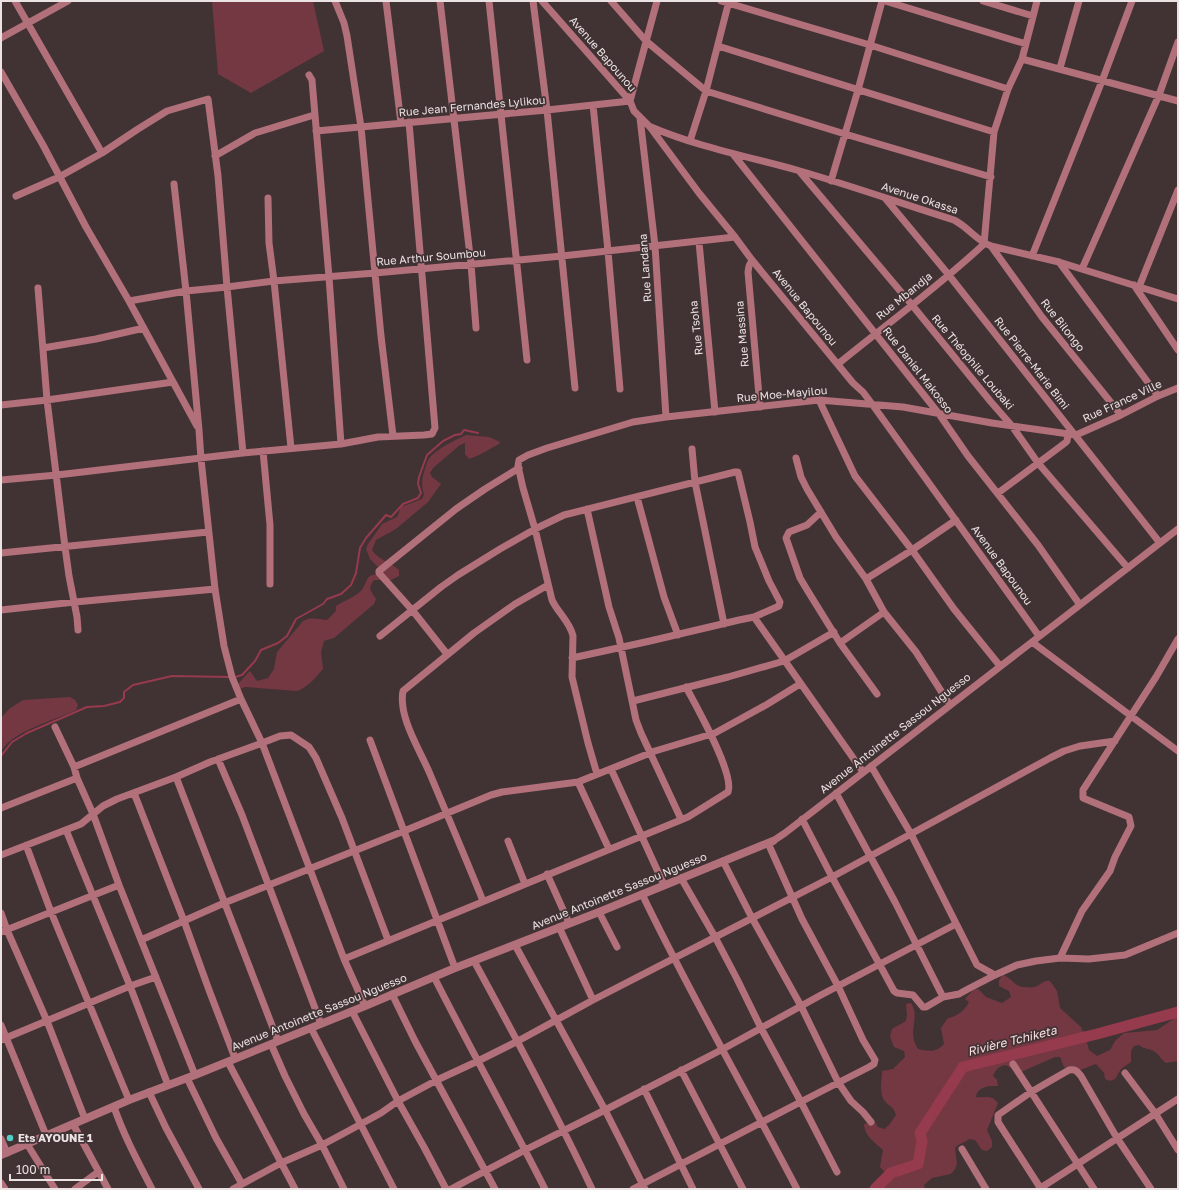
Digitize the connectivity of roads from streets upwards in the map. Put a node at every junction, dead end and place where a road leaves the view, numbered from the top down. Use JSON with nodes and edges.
{"nodes":[{"id":1,"x":15,"y":1,"type":"edge"},
{"id":2,"x":68,"y":1,"type":"edge"},
{"id":3,"x":336,"y":1,"type":"edge"},
{"id":4,"x":386,"y":1,"type":"edge"},
{"id":5,"x":440,"y":1,"type":"edge"},
{"id":6,"x":489,"y":1,"type":"edge"},
{"id":7,"x":533,"y":1,"type":"edge"},
{"id":8,"x":542,"y":1,"type":"edge"},
{"id":9,"x":611,"y":1,"type":"edge"},
{"id":10,"x":657,"y":1,"type":"edge"},
{"id":11,"x":721,"y":1,"type":"edge"},
{"id":12,"x":883,"y":1,"type":"edge"},
{"id":13,"x":983,"y":1,"type":"edge"},
{"id":14,"x":1037,"y":1,"type":"edge"},
{"id":15,"x":1079,"y":1,"type":"edge"},
{"id":16,"x":1132,"y":1,"type":"edge"},
{"id":17,"x":729,"y":2,"type":"edge"},
{"id":18,"x":1033,"y":16,"type":"junction"},
{"id":19,"x":28,"y":23,"type":"junction"},
{"id":20,"x":1,"y":38,"type":"edge"},
{"id":21,"x":646,"y":41,"type":"junction"},
{"id":22,"x":1178,"y":42,"type":"edge"},
{"id":23,"x":870,"y":44,"type":"junction"},
{"id":24,"x":1026,"y":44,"type":"junction"},
{"id":25,"x":718,"y":46,"type":"junction"},
{"id":26,"x":1022,"y":59,"type":"junction"},
{"id":27,"x":1060,"y":68,"type":"junction"},
{"id":28,"x":1,"y":72,"type":"edge"},
{"id":29,"x":309,"y":75,"type":"dead end"},
{"id":30,"x":1102,"y":81,"type":"junction"},
{"id":31,"x":1008,"y":89,"type":"junction"},
{"id":32,"x":858,"y":90,"type":"junction"},
{"id":33,"x":706,"y":91,"type":"junction"},
{"id":34,"x":1159,"y":95,"type":"junction"},
{"id":35,"x":630,"y":101,"type":"junction"},
{"id":36,"x":1178,"y":101,"type":"edge"},
{"id":37,"x":593,"y":105,"type":"junction"},
{"id":38,"x":547,"y":110,"type":"junction"},
{"id":39,"x":501,"y":114,"type":"junction"},
{"id":40,"x":314,"y":115,"type":"junction"},
{"id":41,"x":454,"y":118,"type":"junction"},
{"id":42,"x":640,"y":118,"type":"junction"},
{"id":43,"x":409,"y":122,"type":"junction"},
{"id":44,"x":401,"y":123,"type":"junction"},
{"id":45,"x":361,"y":127,"type":"junction"},
{"id":46,"x":650,"y":127,"type":"junction"},
{"id":47,"x":316,"y":131,"type":"junction"},
{"id":48,"x":994,"y":132,"type":"junction"},
{"id":49,"x":845,"y":134,"type":"junction"},
{"id":50,"x":690,"y":141,"type":"junction"},
{"id":51,"x":102,"y":153,"type":"junction"},
{"id":52,"x":733,"y":154,"type":"junction"},
{"id":53,"x":215,"y":156,"type":"junction"},
{"id":54,"x":800,"y":172,"type":"junction"},
{"id":55,"x":991,"y":176,"type":"junction"},
{"id":56,"x":59,"y":177,"type":"junction"},
{"id":57,"x":831,"y":181,"type":"junction"},
{"id":58,"x":174,"y":184,"type":"dead end"},
{"id":59,"x":1178,"y":190,"type":"edge"},
{"id":60,"x":16,"y":196,"type":"dead end"},
{"id":61,"x":268,"y":198,"type":"dead end"},
{"id":62,"x":885,"y":198,"type":"junction"},
{"id":63,"x":735,"y":237,"type":"junction"},
{"id":64,"x":699,"y":242,"type":"junction"},
{"id":65,"x":988,"y":245,"type":"junction"},
{"id":66,"x":655,"y":246,"type":"junction"},
{"id":67,"x":608,"y":251,"type":"junction"},
{"id":68,"x":562,"y":256,"type":"junction"},
{"id":69,"x":1032,"y":256,"type":"junction"},
{"id":70,"x":516,"y":260,"type":"junction"},
{"id":71,"x":752,"y":260,"type":"junction"},
{"id":72,"x":1059,"y":262,"type":"junction"},
{"id":73,"x":471,"y":264,"type":"junction"},
{"id":74,"x":422,"y":269,"type":"junction"},
{"id":75,"x":1082,"y":269,"type":"junction"},
{"id":76,"x":375,"y":273,"type":"junction"},
{"id":77,"x":948,"y":274,"type":"junction"},
{"id":78,"x":329,"y":277,"type":"junction"},
{"id":79,"x":274,"y":281,"type":"junction"},
{"id":80,"x":1137,"y":286,"type":"junction"},
{"id":81,"x":227,"y":287,"type":"junction"},
{"id":82,"x":38,"y":288,"type":"dead end"},
{"id":83,"x":186,"y":291,"type":"junction"},
{"id":84,"x":1178,"y":299,"type":"edge"},
{"id":85,"x":130,"y":301,"type":"junction"},
{"id":86,"x":912,"y":305,"type":"junction"},
{"id":87,"x":144,"y":328,"type":"junction"},
{"id":88,"x":476,"y":328,"type":"dead end"},
{"id":89,"x":875,"y":333,"type":"junction"},
{"id":90,"x":43,"y":348,"type":"junction"},
{"id":91,"x":1178,"y":350,"type":"edge"},
{"id":92,"x":528,"y":360,"type":"dead end"},
{"id":93,"x":838,"y":364,"type":"junction"},
{"id":94,"x":173,"y":382,"type":"junction"},
{"id":95,"x":575,"y":388,"type":"dead end"},
{"id":96,"x":1178,"y":388,"type":"edge"},
{"id":97,"x":620,"y":389,"type":"dead end"},
{"id":98,"x":1158,"y":396,"type":"junction"},
{"id":99,"x":47,"y":400,"type":"junction"},
{"id":100,"x":820,"y":400,"type":"junction"},
{"id":101,"x":872,"y":404,"type":"junction"},
{"id":102,"x":1,"y":405,"type":"edge"},
{"id":103,"x":760,"y":407,"type":"junction"},
{"id":104,"x":715,"y":412,"type":"junction"},
{"id":105,"x":939,"y":414,"type":"junction"},
{"id":106,"x":1121,"y":415,"type":"junction"},
{"id":107,"x":666,"y":417,"type":"junction"},
{"id":108,"x":1012,"y":426,"type":"junction"},
{"id":109,"x":199,"y":430,"type":"junction"},
{"id":110,"x":1072,"y":435,"type":"junction"},
{"id":111,"x":393,"y":436,"type":"junction"},
{"id":112,"x":341,"y":444,"type":"junction"},
{"id":113,"x":291,"y":448,"type":"junction"},
{"id":114,"x":692,"y":449,"type":"dead end"},
{"id":115,"x":263,"y":451,"type":"junction"},
{"id":116,"x":243,"y":453,"type":"junction"},
{"id":117,"x":796,"y":458,"type":"dead end"},
{"id":118,"x":201,"y":459,"type":"junction"},
{"id":119,"x":1038,"y":463,"type":"junction"},
{"id":120,"x":519,"y":468,"type":"junction"},
{"id":121,"x":57,"y":475,"type":"junction"},
{"id":122,"x":1,"y":480,"type":"edge"},
{"id":123,"x":695,"y":482,"type":"junction"},
{"id":124,"x":998,"y":493,"type":"junction"},
{"id":125,"x":637,"y":497,"type":"junction"},
{"id":126,"x":587,"y":509,"type":"junction"},
{"id":127,"x":821,"y":512,"type":"junction"},
{"id":128,"x":956,"y":520,"type":"junction"},
{"id":129,"x":535,"y":529,"type":"junction"},
{"id":130,"x":1178,"y":529,"type":"edge"},
{"id":131,"x":208,"y":532,"type":"junction"},
{"id":132,"x":1160,"y":543,"type":"junction"},
{"id":133,"x":65,"y":547,"type":"junction"},
{"id":134,"x":912,"y":550,"type":"junction"},
{"id":135,"x":1,"y":553,"type":"edge"},
{"id":136,"x":1128,"y":568,"type":"junction"},
{"id":137,"x":866,"y":579,"type":"junction"},
{"id":138,"x":270,"y":584,"type":"dead end"},
{"id":139,"x":548,"y":585,"type":"junction"},
{"id":140,"x":215,"y":589,"type":"junction"},
{"id":141,"x":75,"y":602,"type":"junction"},
{"id":142,"x":1080,"y":605,"type":"junction"},
{"id":143,"x":1,"y":610,"type":"edge"},
{"id":144,"x":413,"y":611,"type":"junction"},
{"id":145,"x":884,"y":612,"type":"junction"},
{"id":146,"x":754,"y":616,"type":"junction"},
{"id":147,"x":724,"y":624,"type":"junction"},
{"id":148,"x":78,"y":630,"type":"dead end"},
{"id":149,"x":834,"y":632,"type":"junction"},
{"id":150,"x":678,"y":635,"type":"junction"},
{"id":151,"x":380,"y":636,"type":"dead end"},
{"id":152,"x":1039,"y":636,"type":"junction"},
{"id":153,"x":1178,"y":639,"type":"edge"},
{"id":154,"x":1032,"y":642,"type":"junction"},
{"id":155,"x":840,"y":643,"type":"junction"},
{"id":156,"x":621,"y":648,"type":"junction"},
{"id":157,"x":447,"y":654,"type":"junction"},
{"id":158,"x":572,"y":658,"type":"junction"},
{"id":159,"x":784,"y":660,"type":"junction"},
{"id":160,"x":1000,"y":666,"type":"junction"},
{"id":161,"x":800,"y":684,"type":"junction"},
{"id":162,"x":686,"y":687,"type":"junction"},
{"id":163,"x":877,"y":694,"type":"dead end"},
{"id":164,"x":241,"y":699,"type":"junction"},
{"id":165,"x":632,"y":701,"type":"junction"},
{"id":166,"x":950,"y":705,"type":"junction"},
{"id":167,"x":1131,"y":716,"type":"junction"},
{"id":168,"x":55,"y":727,"type":"dead end"},
{"id":169,"x":711,"y":734,"type":"junction"},
{"id":170,"x":370,"y":740,"type":"dead end"},
{"id":171,"x":1115,"y":741,"type":"junction"},
{"id":172,"x":262,"y":744,"type":"junction"},
{"id":173,"x":1178,"y":751,"type":"edge"},
{"id":174,"x":650,"y":753,"type":"junction"},
{"id":175,"x":218,"y":759,"type":"junction"},
{"id":176,"x":871,"y":766,"type":"junction"},
{"id":177,"x":74,"y":767,"type":"junction"},
{"id":178,"x":611,"y":769,"type":"junction"},
{"id":179,"x":863,"y":772,"type":"junction"},
{"id":180,"x":597,"y":774,"type":"junction"},
{"id":181,"x":176,"y":777,"type":"junction"},
{"id":182,"x":77,"y":778,"type":"junction"},
{"id":183,"x":578,"y":782,"type":"junction"},
{"id":184,"x":134,"y":793,"type":"junction"},
{"id":185,"x":836,"y":793,"type":"junction"},
{"id":186,"x":1,"y":808,"type":"edge"},
{"id":187,"x":446,"y":813,"type":"junction"},
{"id":188,"x":93,"y":814,"type":"junction"},
{"id":189,"x":681,"y":819,"type":"junction"},
{"id":190,"x":802,"y":819,"type":"junction"},
{"id":191,"x":66,"y":830,"type":"junction"},
{"id":192,"x":404,"y":831,"type":"junction"},
{"id":193,"x":911,"y":834,"type":"junction"},
{"id":194,"x":642,"y":835,"type":"junction"},
{"id":195,"x":508,"y":841,"type":"dead end"},
{"id":196,"x":770,"y":842,"type":"junction"},
{"id":197,"x":26,"y":845,"type":"junction"},
{"id":198,"x":608,"y":849,"type":"junction"},
{"id":199,"x":354,"y":851,"type":"junction"},
{"id":200,"x":1,"y":855,"type":"edge"},
{"id":201,"x":870,"y":856,"type":"junction"},
{"id":202,"x":723,"y":861,"type":"junction"},
{"id":203,"x":310,"y":868,"type":"junction"},
{"id":204,"x":548,"y":874,"type":"junction"},
{"id":205,"x":832,"y":877,"type":"junction"},
{"id":206,"x":682,"y":878,"type":"junction"},
{"id":207,"x":525,"y":884,"type":"junction"},
{"id":208,"x":119,"y":885,"type":"junction"},
{"id":209,"x":664,"y":885,"type":"junction"},
{"id":210,"x":267,"y":886,"type":"junction"},
{"id":211,"x":642,"y":894,"type":"junction"},
{"id":212,"x":93,"y":895,"type":"junction"},
{"id":213,"x":793,"y":897,"type":"junction"},
{"id":214,"x":483,"y":901,"type":"junction"},
{"id":215,"x":224,"y":903,"type":"junction"},
{"id":216,"x":51,"y":912,"type":"junction"},
{"id":217,"x":599,"y":912,"type":"junction"},
{"id":218,"x":1,"y":913,"type":"edge"},
{"id":219,"x":752,"y":918,"type":"junction"},
{"id":220,"x":438,"y":920,"type":"junction"},
{"id":221,"x":184,"y":921,"type":"junction"},
{"id":222,"x":569,"y":923,"type":"junction"},
{"id":223,"x":956,"y":924,"type":"junction"},
{"id":224,"x":559,"y":927,"type":"junction"},
{"id":225,"x":4,"y":931,"type":"edge"},
{"id":226,"x":1178,"y":933,"type":"edge"},
{"id":227,"x":715,"y":937,"type":"junction"},
{"id":228,"x":141,"y":940,"type":"junction"},
{"id":229,"x":388,"y":940,"type":"junction"},
{"id":230,"x":515,"y":945,"type":"junction"},
{"id":231,"x":916,"y":945,"type":"junction"},
{"id":232,"x":617,"y":947,"type":"dead end"},
{"id":233,"x":674,"y":958,"type":"junction"},
{"id":234,"x":1060,"y":958,"type":"junction"},
{"id":235,"x":344,"y":959,"type":"junction"},
{"id":236,"x":474,"y":961,"type":"junction"},
{"id":237,"x":880,"y":964,"type":"junction"},
{"id":238,"x":456,"y":968,"type":"junction"},
{"id":239,"x":995,"y":975,"type":"junction"},
{"id":240,"x":156,"y":977,"type":"junction"},
{"id":241,"x":434,"y":977,"type":"junction"},
{"id":242,"x":130,"y":986,"type":"junction"},
{"id":243,"x":838,"y":986,"type":"junction"},
{"id":244,"x":392,"y":994,"type":"junction"},
{"id":245,"x":943,"y":997,"type":"junction"},
{"id":246,"x":593,"y":1000,"type":"junction"},
{"id":247,"x":88,"y":1004,"type":"junction"},
{"id":248,"x":365,"y":1006,"type":"junction"},
{"id":249,"x":801,"y":1006,"type":"junction"},
{"id":250,"x":352,"y":1011,"type":"junction"},
{"id":251,"x":47,"y":1020,"type":"junction"},
{"id":252,"x":557,"y":1020,"type":"junction"},
{"id":253,"x":321,"y":1024,"type":"junction"},
{"id":254,"x":1,"y":1025,"type":"edge"},
{"id":255,"x":311,"y":1028,"type":"junction"},
{"id":256,"x":760,"y":1028,"type":"junction"},
{"id":257,"x":4,"y":1039,"type":"edge"},
{"id":258,"x":518,"y":1041,"type":"junction"},
{"id":259,"x":274,"y":1043,"type":"junction"},
{"id":260,"x":723,"y":1048,"type":"junction"},
{"id":261,"x":232,"y":1060,"type":"junction"},
{"id":262,"x":478,"y":1061,"type":"junction"},
{"id":263,"x":1013,"y":1064,"type":"dead end"},
{"id":264,"x":681,"y":1070,"type":"junction"},
{"id":265,"x":1125,"y":1073,"type":"dead end"},
{"id":266,"x":191,"y":1077,"type":"junction"},
{"id":267,"x":437,"y":1080,"type":"junction"},
{"id":268,"x":838,"y":1082,"type":"junction"},
{"id":269,"x":168,"y":1085,"type":"junction"},
{"id":270,"x":644,"y":1089,"type":"junction"},
{"id":271,"x":149,"y":1092,"type":"junction"},
{"id":272,"x":1031,"y":1092,"type":"junction"},
{"id":273,"x":1178,"y":1099,"type":"edge"},
{"id":274,"x":129,"y":1100,"type":"junction"},
{"id":275,"x":398,"y":1102,"type":"junction"},
{"id":276,"x":801,"y":1102,"type":"junction"},
{"id":277,"x":114,"y":1107,"type":"junction"},
{"id":278,"x":606,"y":1110,"type":"junction"},
{"id":279,"x":1155,"y":1113,"type":"junction"},
{"id":280,"x":85,"y":1119,"type":"junction"},
{"id":281,"x":762,"y":1121,"type":"junction"},
{"id":282,"x":871,"y":1122,"type":"dead end"},
{"id":283,"x":73,"y":1124,"type":"junction"},
{"id":284,"x":361,"y":1124,"type":"junction"},
{"id":285,"x":564,"y":1130,"type":"junction"},
{"id":286,"x":46,"y":1135,"type":"junction"},
{"id":287,"x":1117,"y":1138,"type":"junction"},
{"id":288,"x":1,"y":1139,"type":"edge"},
{"id":289,"x":720,"y":1143,"type":"junction"},
{"id":290,"x":27,"y":1144,"type":"junction"},
{"id":291,"x":322,"y":1145,"type":"junction"},
{"id":292,"x":962,"y":1148,"type":"dead end"},
{"id":293,"x":525,"y":1150,"type":"junction"},
{"id":294,"x":1178,"y":1150,"type":"edge"},
{"id":295,"x":4,"y":1154,"type":"edge"},
{"id":296,"x":281,"y":1163,"type":"junction"},
{"id":297,"x":681,"y":1164,"type":"junction"},
{"id":298,"x":1078,"y":1164,"type":"junction"},
{"id":299,"x":485,"y":1170,"type":"junction"},
{"id":300,"x":98,"y":1172,"type":"junction"},
{"id":301,"x":836,"y":1172,"type":"dead end"},
{"id":302,"x":1,"y":1183,"type":"edge"},
{"id":303,"x":242,"y":1184,"type":"junction"},
{"id":304,"x":644,"y":1186,"type":"edge"},
{"id":305,"x":5,"y":1189,"type":"edge"},
{"id":306,"x":55,"y":1189,"type":"edge"},
{"id":307,"x":75,"y":1189,"type":"edge"},
{"id":308,"x":108,"y":1189,"type":"edge"},
{"id":309,"x":152,"y":1189,"type":"edge"},
{"id":310,"x":199,"y":1189,"type":"edge"},
{"id":311,"x":233,"y":1189,"type":"edge"},
{"id":312,"x":294,"y":1189,"type":"edge"},
{"id":313,"x":344,"y":1189,"type":"edge"},
{"id":314,"x":394,"y":1189,"type":"edge"},
{"id":315,"x":446,"y":1189,"type":"edge"},
{"id":316,"x":452,"y":1189,"type":"edge"},
{"id":317,"x":495,"y":1189,"type":"edge"},
{"id":318,"x":545,"y":1189,"type":"edge"},
{"id":319,"x":592,"y":1189,"type":"edge"},
{"id":320,"x":633,"y":1189,"type":"edge"},
{"id":321,"x":693,"y":1189,"type":"edge"},
{"id":322,"x":743,"y":1189,"type":"edge"},
{"id":323,"x":797,"y":1189,"type":"edge"},
{"id":324,"x":986,"y":1189,"type":"edge"},
{"id":325,"x":1040,"y":1189,"type":"edge"},
{"id":326,"x":1094,"y":1189,"type":"edge"},
{"id":327,"x":1151,"y":1189,"type":"edge"}],
"edges":[{"from":1,"to":19,"type":"street"},
{"from":2,"to":19,"type":"street"},
{"from":3,"to":45,"type":"street"},
{"from":4,"to":44,"type":"street"},
{"from":5,"to":41,"type":"street"},
{"from":6,"to":39,"type":"street"},
{"from":7,"to":38,"type":"street"},
{"from":8,"to":35,"type":"street","name":"Avenue Bapounou"},
{"from":9,"to":21,"type":"street"},
{"from":10,"to":21,"type":"street"},
{"from":11,"to":17,"type":"street"},
{"from":12,"to":23,"type":"street"},
{"from":12,"to":24,"type":"street"},
{"from":13,"to":18,"type":"street"},
{"from":14,"to":18,"type":"street"},
{"from":15,"to":27,"type":"street"},
{"from":16,"to":30,"type":"street"},
{"from":17,"to":23,"type":"street"},
{"from":17,"to":25,"type":"street"},
{"from":18,"to":24,"type":"street"},
{"from":19,"to":20,"type":"street"},
{"from":19,"to":51,"type":"street"},
{"from":21,"to":33,"type":"street"},
{"from":21,"to":35,"type":"street"},
{"from":22,"to":34,"type":"street"},
{"from":23,"to":31,"type":"street"},
{"from":23,"to":32,"type":"street"},
{"from":24,"to":26,"type":"street"},
{"from":25,"to":32,"type":"street"},
{"from":25,"to":33,"type":"street"},
{"from":26,"to":27,"type":"street"},
{"from":26,"to":31,"type":"street"},
{"from":27,"to":30,"type":"street"},
{"from":28,"to":56,"type":"street"},
{"from":29,"to":40,"type":"street"},
{"from":30,"to":34,"type":"street"},
{"from":30,"to":69,"type":"street"},
{"from":31,"to":48,"type":"street"},
{"from":32,"to":48,"type":"street"},
{"from":32,"to":49,"type":"street"},
{"from":33,"to":49,"type":"street"},
{"from":33,"to":50,"type":"street"},
{"from":34,"to":36,"type":"street"},
{"from":34,"to":75,"type":"street"},
{"from":35,"to":37,"type":"street","name":"Rue Jean Fernandes Lylikou"},
{"from":35,"to":42,"type":"street","name":"Avenue Bapounou"},
{"from":37,"to":38,"type":"street","name":"Rue Jean Fernandes Lylikou"},
{"from":37,"to":67,"type":"street"},
{"from":38,"to":39,"type":"street","name":"Rue Jean Fernandes Lylikou"},
{"from":38,"to":68,"type":"street"},
{"from":39,"to":41,"type":"street","name":"Rue Jean Fernandes Lylikou"},
{"from":39,"to":70,"type":"street"},
{"from":40,"to":47,"type":"street"},
{"from":40,"to":53,"type":"street"},
{"from":41,"to":43,"type":"street","name":"Rue Jean Fernandes Lylikou"},
{"from":41,"to":73,"type":"street"},
{"from":42,"to":46,"type":"street","name":"Avenue Bapounou"},
{"from":42,"to":66,"type":"street","name":"Rue Landana"},
{"from":43,"to":44,"type":"street","name":"Rue Jean Fernandes Lylikou"},
{"from":43,"to":74,"type":"street"},
{"from":44,"to":45,"type":"street","name":"Rue Jean Fernandes Lylikou"},
{"from":45,"to":47,"type":"street","name":"Rue Jean Fernandes Lylikou"},
{"from":45,"to":76,"type":"street"},
{"from":46,"to":50,"type":"street","name":"Avenue Okassa"},
{"from":46,"to":63,"type":"street","name":"Avenue Bapounou"},
{"from":47,"to":78,"type":"street"},
{"from":48,"to":55,"type":"street"},
{"from":49,"to":55,"type":"street"},
{"from":49,"to":57,"type":"street"},
{"from":50,"to":52,"type":"street","name":"Avenue Okassa"},
{"from":51,"to":53,"type":"street"},
{"from":51,"to":56,"type":"street"},
{"from":52,"to":54,"type":"street","name":"Avenue Okassa"},
{"from":52,"to":89,"type":"street","name":"Rue Daniel Makosso"},
{"from":53,"to":81,"type":"street"},
{"from":54,"to":57,"type":"street","name":"Avenue Okassa"},
{"from":54,"to":86,"type":"street","name":"Rue Théophile Loubaki"},
{"from":55,"to":65,"type":"street"},
{"from":56,"to":60,"type":"street"},
{"from":56,"to":85,"type":"street"},
{"from":57,"to":62,"type":"street","name":"Avenue Okassa"},
{"from":58,"to":83,"type":"street"},
{"from":59,"to":80,"type":"street"},
{"from":61,"to":79,"type":"street"},
{"from":62,"to":65,"type":"street","name":"Avenue Okassa"},
{"from":62,"to":77,"type":"street","name":"Rue Pierre-Marie Bimi"},
{"from":63,"to":64,"type":"street","name":"Rue Arthur Soumbou"},
{"from":63,"to":71,"type":"street","name":"Avenue Bapounou"},
{"from":64,"to":66,"type":"street","name":"Rue Arthur Soumbou"},
{"from":64,"to":104,"type":"street","name":"Rue Tsoha"},
{"from":65,"to":69,"type":"street","name":"Avenue Okassa"},
{"from":65,"to":77,"type":"street","name":"Rue Mbandja"},
{"from":65,"to":106,"type":"street","name":"Rue Bilongo"},
{"from":66,"to":67,"type":"street","name":"Rue Arthur Soumbou"},
{"from":66,"to":107,"type":"street","name":"Rue Landana"},
{"from":67,"to":68,"type":"street","name":"Rue Arthur Soumbou"},
{"from":67,"to":97,"type":"street"},
{"from":68,"to":70,"type":"street","name":"Rue Arthur Soumbou"},
{"from":68,"to":95,"type":"street"},
{"from":69,"to":72,"type":"street","name":"Avenue Okassa"},
{"from":70,"to":73,"type":"street","name":"Rue Arthur Soumbou"},
{"from":70,"to":92,"type":"street"},
{"from":71,"to":93,"type":"street","name":"Avenue Bapounou"},
{"from":71,"to":103,"type":"street","name":"Rue Massina"},
{"from":72,"to":75,"type":"street","name":"Avenue Okassa"},
{"from":72,"to":98,"type":"street"},
{"from":73,"to":74,"type":"street","name":"Rue Arthur Soumbou"},
{"from":73,"to":88,"type":"street"},
{"from":74,"to":76,"type":"street","name":"Rue Arthur Soumbou"},
{"from":74,"to":111,"type":"street"},
{"from":75,"to":80,"type":"street","name":"Avenue Okassa"},
{"from":76,"to":78,"type":"street","name":"Rue Arthur Soumbou"},
{"from":76,"to":111,"type":"street"},
{"from":77,"to":86,"type":"street","name":"Rue Mbandja"},
{"from":77,"to":110,"type":"street","name":"Rue Pierre-Marie Bimi"},
{"from":78,"to":79,"type":"street","name":"Rue Arthur Soumbou"},
{"from":78,"to":112,"type":"street"},
{"from":79,"to":81,"type":"street","name":"Rue Arthur Soumbou"},
{"from":79,"to":113,"type":"street"},
{"from":80,"to":84,"type":"street","name":"Avenue Okassa"},
{"from":80,"to":91,"type":"street"},
{"from":81,"to":83,"type":"street","name":"Rue Arthur Soumbou"},
{"from":81,"to":116,"type":"street"},
{"from":82,"to":90,"type":"street"},
{"from":83,"to":85,"type":"street","name":"Rue Arthur Soumbou"},
{"from":83,"to":109,"type":"street"},
{"from":85,"to":87,"type":"street"},
{"from":86,"to":89,"type":"street","name":"Rue Mbandja"},
{"from":86,"to":108,"type":"street","name":"Rue Théophile Loubaki"},
{"from":87,"to":90,"type":"street"},
{"from":87,"to":94,"type":"street"},
{"from":89,"to":93,"type":"street","name":"Rue Mbandja"},
{"from":89,"to":105,"type":"street","name":"Rue Daniel Makosso"},
{"from":90,"to":99,"type":"street"},
{"from":93,"to":101,"type":"street","name":"Avenue Bapounou"},
{"from":94,"to":99,"type":"street"},
{"from":94,"to":109,"type":"street"},
{"from":96,"to":98,"type":"street","name":"Rue France Ville"},
{"from":98,"to":106,"type":"street","name":"Rue France Ville"},
{"from":99,"to":102,"type":"street"},
{"from":99,"to":121,"type":"street"},
{"from":100,"to":101,"type":"street","name":"Rue Moe-Mayilou"},
{"from":100,"to":103,"type":"street","name":"Rue Moe-Mayilou"},
{"from":100,"to":134,"type":"street"},
{"from":101,"to":105,"type":"street","name":"Rue Moe-Mayilou"},
{"from":101,"to":128,"type":"street","name":"Avenue Bapounou"},
{"from":103,"to":104,"type":"street","name":"Rue Moe-Mayilou"},
{"from":104,"to":107,"type":"street","name":"Rue Moe-Mayilou"},
{"from":105,"to":108,"type":"street","name":"Rue Moe-Mayilou"},
{"from":105,"to":124,"type":"street","name":"Rue Daniel Makosso"},
{"from":106,"to":110,"type":"street","name":"Rue France Ville"},
{"from":107,"to":120,"type":"street","name":"Rue Moe-Mayilou"},
{"from":108,"to":110,"type":"street","name":"Rue Moe-Mayilou"},
{"from":108,"to":119,"type":"street","name":"Rue Théophile Loubaki"},
{"from":109,"to":118,"type":"street"},
{"from":110,"to":119,"type":"street"},
{"from":110,"to":132,"type":"street","name":"Rue Pierre-Marie Bimi"},
{"from":111,"to":112,"type":"street"},
{"from":112,"to":113,"type":"street"},
{"from":113,"to":115,"type":"street"},
{"from":114,"to":123,"type":"street"},
{"from":115,"to":116,"type":"street"},
{"from":115,"to":138,"type":"street"},
{"from":116,"to":118,"type":"street"},
{"from":117,"to":127,"type":"street"},
{"from":118,"to":121,"type":"street"},
{"from":118,"to":131,"type":"street"},
{"from":119,"to":124,"type":"street"},
{"from":119,"to":136,"type":"street","name":"Rue Théophile Loubaki"},
{"from":120,"to":129,"type":"street"},
{"from":120,"to":144,"type":"street"},
{"from":121,"to":122,"type":"street"},
{"from":121,"to":133,"type":"street"},
{"from":123,"to":125,"type":"street"},
{"from":123,"to":146,"type":"street"},
{"from":123,"to":147,"type":"street"},
{"from":124,"to":142,"type":"street","name":"Rue Daniel Makosso"},
{"from":125,"to":126,"type":"street"},
{"from":125,"to":150,"type":"street"},
{"from":126,"to":129,"type":"street"},
{"from":126,"to":156,"type":"street"},
{"from":127,"to":137,"type":"street"},
{"from":127,"to":149,"type":"street"},
{"from":128,"to":134,"type":"street"},
{"from":128,"to":152,"type":"street","name":"Avenue Bapounou"},
{"from":129,"to":139,"type":"street"},
{"from":129,"to":144,"type":"street"},
{"from":130,"to":132,"type":"street","name":"Avenue Antoinette Sassou Nguesso"},
{"from":131,"to":133,"type":"street"},
{"from":131,"to":140,"type":"street"},
{"from":132,"to":136,"type":"street","name":"Avenue Antoinette Sassou Nguesso"},
{"from":133,"to":135,"type":"street"},
{"from":133,"to":141,"type":"street"},
{"from":134,"to":137,"type":"street"},
{"from":134,"to":160,"type":"street"},
{"from":136,"to":142,"type":"street","name":"Avenue Antoinette Sassou Nguesso"},
{"from":137,"to":145,"type":"street"},
{"from":139,"to":157,"type":"street"},
{"from":139,"to":158,"type":"street"},
{"from":140,"to":141,"type":"street"},
{"from":140,"to":164,"type":"street"},
{"from":141,"to":143,"type":"street"},
{"from":141,"to":148,"type":"street"},
{"from":142,"to":152,"type":"street","name":"Avenue Antoinette Sassou Nguesso"},
{"from":144,"to":151,"type":"street"},
{"from":144,"to":157,"type":"street"},
{"from":145,"to":155,"type":"street"},
{"from":145,"to":166,"type":"street"},
{"from":146,"to":147,"type":"street"},
{"from":146,"to":159,"type":"street"},
{"from":147,"to":150,"type":"street"},
{"from":149,"to":155,"type":"street"},
{"from":149,"to":159,"type":"street"},
{"from":150,"to":156,"type":"street"},
{"from":152,"to":154,"type":"street","name":"Avenue Antoinette Sassou Nguesso"},
{"from":153,"to":167,"type":"street"},
{"from":154,"to":160,"type":"street","name":"Avenue Antoinette Sassou Nguesso"},
{"from":154,"to":167,"type":"street"},
{"from":155,"to":163,"type":"street"},
{"from":156,"to":158,"type":"street"},
{"from":156,"to":165,"type":"street"},
{"from":157,"to":187,"type":"street"},
{"from":158,"to":180,"type":"street"},
{"from":159,"to":161,"type":"street"},
{"from":159,"to":162,"type":"street"},
{"from":160,"to":166,"type":"street","name":"Avenue Antoinette Sassou Nguesso"},
{"from":161,"to":169,"type":"street"},
{"from":161,"to":179,"type":"street"},
{"from":162,"to":165,"type":"street"},
{"from":162,"to":169,"type":"street"},
{"from":164,"to":172,"type":"street"},
{"from":164,"to":177,"type":"street"},
{"from":165,"to":174,"type":"street"},
{"from":166,"to":176,"type":"street","name":"Avenue Antoinette Sassou Nguesso"},
{"from":167,"to":171,"type":"street"},
{"from":167,"to":173,"type":"street"},
{"from":168,"to":177,"type":"street"},
{"from":169,"to":174,"type":"street"},
{"from":169,"to":189,"type":"street"},
{"from":170,"to":192,"type":"street"},
{"from":171,"to":193,"type":"street"},
{"from":171,"to":234,"type":"street"},
{"from":172,"to":175,"type":"street"},
{"from":172,"to":199,"type":"street"},
{"from":172,"to":203,"type":"street"},
{"from":174,"to":178,"type":"street"},
{"from":174,"to":189,"type":"street"},
{"from":175,"to":181,"type":"street"},
{"from":175,"to":210,"type":"street"},
{"from":176,"to":179,"type":"street","name":"Avenue Antoinette Sassou Nguesso"},
{"from":176,"to":193,"type":"street"},
{"from":177,"to":182,"type":"street"},
{"from":178,"to":180,"type":"street"},
{"from":178,"to":194,"type":"street"},
{"from":179,"to":185,"type":"street","name":"Avenue Antoinette Sassou Nguesso"},
{"from":180,"to":183,"type":"street"},
{"from":181,"to":184,"type":"street"},
{"from":181,"to":215,"type":"street"},
{"from":182,"to":186,"type":"street"},
{"from":182,"to":188,"type":"street"},
{"from":183,"to":187,"type":"street"},
{"from":183,"to":198,"type":"street"},
{"from":184,"to":188,"type":"street"},
{"from":184,"to":221,"type":"street"},
{"from":185,"to":190,"type":"street","name":"Avenue Antoinette Sassou Nguesso"},
{"from":185,"to":201,"type":"street"},
{"from":187,"to":192,"type":"street"},
{"from":187,"to":214,"type":"street"},
{"from":188,"to":191,"type":"street"},
{"from":188,"to":208,"type":"street"},
{"from":189,"to":194,"type":"street"},
{"from":190,"to":196,"type":"street","name":"Avenue Antoinette Sassou Nguesso"},
{"from":190,"to":205,"type":"street"},
{"from":191,"to":197,"type":"street"},
{"from":191,"to":212,"type":"street"},
{"from":192,"to":199,"type":"street"},
{"from":192,"to":220,"type":"street"},
{"from":193,"to":201,"type":"street"},
{"from":193,"to":223,"type":"street"},
{"from":194,"to":198,"type":"street"},
{"from":194,"to":209,"type":"street"},
{"from":195,"to":207,"type":"street"},
{"from":196,"to":202,"type":"street","name":"Avenue Antoinette Sassou Nguesso"},
{"from":196,"to":213,"type":"street"},
{"from":197,"to":200,"type":"street"},
{"from":197,"to":216,"type":"street"},
{"from":198,"to":204,"type":"street"},
{"from":199,"to":203,"type":"street"},
{"from":199,"to":229,"type":"street"},
{"from":201,"to":205,"type":"street"},
{"from":201,"to":231,"type":"street"},
{"from":202,"to":206,"type":"street","name":"Avenue Antoinette Sassou Nguesso"},
{"from":202,"to":219,"type":"street"},
{"from":203,"to":210,"type":"street"},
{"from":203,"to":235,"type":"street"},
{"from":204,"to":207,"type":"street"},
{"from":204,"to":222,"type":"street"},
{"from":205,"to":213,"type":"street"},
{"from":205,"to":237,"type":"street"},
{"from":206,"to":209,"type":"street","name":"Avenue Antoinette Sassou Nguesso"},
{"from":206,"to":227,"type":"street"},
{"from":207,"to":214,"type":"street"},
{"from":208,"to":212,"type":"street"},
{"from":208,"to":228,"type":"street"},
{"from":209,"to":211,"type":"street","name":"Avenue Antoinette Sassou Nguesso"},
{"from":210,"to":215,"type":"street"},
{"from":210,"to":253,"type":"street"},
{"from":211,"to":217,"type":"street","name":"Avenue Antoinette Sassou Nguesso"},
{"from":211,"to":233,"type":"street"},
{"from":212,"to":216,"type":"street"},
{"from":212,"to":242,"type":"street"},
{"from":213,"to":219,"type":"street"},
{"from":213,"to":243,"type":"street"},
{"from":214,"to":220,"type":"street"},
{"from":215,"to":221,"type":"street"},
{"from":215,"to":259,"type":"street"},
{"from":216,"to":225,"type":"street"},
{"from":216,"to":247,"type":"street"},
{"from":217,"to":222,"type":"street","name":"Avenue Antoinette Sassou Nguesso"},
{"from":217,"to":232,"type":"street"},
{"from":218,"to":225,"type":"street"},
{"from":219,"to":227,"type":"street"},
{"from":219,"to":249,"type":"street"},
{"from":220,"to":229,"type":"street"},
{"from":220,"to":238,"type":"street"},
{"from":221,"to":228,"type":"street"},
{"from":221,"to":261,"type":"street"},
{"from":222,"to":224,"type":"street","name":"Avenue Antoinette Sassou Nguesso"},
{"from":223,"to":231,"type":"street"},
{"from":223,"to":239,"type":"street"},
{"from":224,"to":230,"type":"street","name":"Avenue Antoinette Sassou Nguesso"},
{"from":224,"to":246,"type":"street"},
{"from":225,"to":251,"type":"street"},
{"from":226,"to":234,"type":"street"},
{"from":227,"to":233,"type":"street"},
{"from":227,"to":256,"type":"street"},
{"from":228,"to":240,"type":"street"},
{"from":229,"to":235,"type":"street"},
{"from":230,"to":236,"type":"street","name":"Avenue Antoinette Sassou Nguesso"},
{"from":230,"to":252,"type":"street"},
{"from":231,"to":237,"type":"street"},
{"from":231,"to":245,"type":"street"},
{"from":233,"to":246,"type":"street"},
{"from":233,"to":260,"type":"street"},
{"from":234,"to":239,"type":"street"},
{"from":235,"to":248,"type":"street"},
{"from":236,"to":238,"type":"street","name":"Avenue Antoinette Sassou Nguesso"},
{"from":236,"to":258,"type":"street"},
{"from":237,"to":243,"type":"street"},
{"from":237,"to":245,"type":"street"},
{"from":238,"to":241,"type":"street","name":"Avenue Antoinette Sassou Nguesso"},
{"from":239,"to":245,"type":"street"},
{"from":240,"to":242,"type":"street"},
{"from":240,"to":266,"type":"street"},
{"from":241,"to":244,"type":"street","name":"Avenue Antoinette Sassou Nguesso"},
{"from":241,"to":262,"type":"street"},
{"from":242,"to":247,"type":"street"},
{"from":242,"to":269,"type":"street"},
{"from":243,"to":249,"type":"street"},
{"from":243,"to":268,"type":"street"},
{"from":244,"to":248,"type":"street","name":"Avenue Antoinette Sassou Nguesso"},
{"from":244,"to":267,"type":"street"},
{"from":246,"to":252,"type":"street"},
{"from":247,"to":251,"type":"street"},
{"from":247,"to":274,"type":"street"},
{"from":248,"to":250,"type":"street","name":"Avenue Antoinette Sassou Nguesso"},
{"from":249,"to":256,"type":"street"},
{"from":249,"to":268,"type":"street"},
{"from":250,"to":253,"type":"street","name":"Avenue Antoinette Sassou Nguesso"},
{"from":250,"to":275,"type":"street"},
{"from":251,"to":257,"type":"street"},
{"from":251,"to":280,"type":"street"},
{"from":252,"to":258,"type":"street"},
{"from":252,"to":278,"type":"street"},
{"from":253,"to":255,"type":"street","name":"Avenue Antoinette Sassou Nguesso"},
{"from":254,"to":257,"type":"street"},
{"from":255,"to":259,"type":"street","name":"Avenue Antoinette Sassou Nguesso"},
{"from":255,"to":284,"type":"street"},
{"from":256,"to":260,"type":"street"},
{"from":256,"to":276,"type":"street"},
{"from":257,"to":286,"type":"street"},
{"from":258,"to":262,"type":"street"},
{"from":258,"to":285,"type":"street"},
{"from":259,"to":261,"type":"street","name":"Avenue Antoinette Sassou Nguesso"},
{"from":259,"to":291,"type":"street"},
{"from":260,"to":264,"type":"street"},
{"from":260,"to":281,"type":"street"},
{"from":261,"to":266,"type":"street","name":"Avenue Antoinette Sassou Nguesso"},
{"from":261,"to":296,"type":"street"},
{"from":262,"to":267,"type":"street"},
{"from":262,"to":293,"type":"street"},
{"from":263,"to":272,"type":"street"},
{"from":264,"to":270,"type":"street"},
{"from":264,"to":289,"type":"street"},
{"from":265,"to":279,"type":"street"},
{"from":266,"to":269,"type":"street","name":"Avenue Antoinette Sassou Nguesso"},
{"from":266,"to":303,"type":"street"},
{"from":267,"to":275,"type":"street"},
{"from":267,"to":299,"type":"street"},
{"from":268,"to":276,"type":"street"},
{"from":268,"to":282,"type":"street"},
{"from":269,"to":271,"type":"street","name":"Avenue Antoinette Sassou Nguesso"},
{"from":270,"to":278,"type":"street"},
{"from":270,"to":297,"type":"street"},
{"from":271,"to":274,"type":"street","name":"Avenue Antoinette Sassou Nguesso"},
{"from":271,"to":310,"type":"street"},
{"from":272,"to":287,"type":"street"},
{"from":272,"to":298,"type":"street"},
{"from":272,"to":325,"type":"street"},
{"from":273,"to":279,"type":"street"},
{"from":274,"to":277,"type":"street","name":"Avenue Antoinette Sassou Nguesso"},
{"from":275,"to":284,"type":"street"},
{"from":275,"to":315,"type":"street"},
{"from":276,"to":281,"type":"street"},
{"from":276,"to":301,"type":"street"},
{"from":277,"to":280,"type":"street","name":"Avenue Antoinette Sassou Nguesso"},
{"from":277,"to":309,"type":"street"},
{"from":278,"to":285,"type":"street"},
{"from":278,"to":304,"type":"street"},
{"from":279,"to":287,"type":"street"},
{"from":279,"to":294,"type":"street"},
{"from":280,"to":283,"type":"street","name":"Avenue Antoinette Sassou Nguesso"},
{"from":281,"to":289,"type":"street"},
{"from":281,"to":323,"type":"street"},
{"from":283,"to":286,"type":"street","name":"Avenue Antoinette Sassou Nguesso"},
{"from":283,"to":300,"type":"street"},
{"from":284,"to":291,"type":"street"},
{"from":284,"to":314,"type":"street"},
{"from":285,"to":293,"type":"street"},
{"from":285,"to":319,"type":"street"},
{"from":286,"to":290,"type":"street","name":"Avenue Antoinette Sassou Nguesso"},
{"from":287,"to":298,"type":"street"},
{"from":287,"to":327,"type":"street"},
{"from":288,"to":295,"type":"street"},
{"from":289,"to":297,"type":"street"},
{"from":289,"to":322,"type":"street"},
{"from":290,"to":295,"type":"street","name":"Avenue Antoinette Sassou Nguesso"},
{"from":290,"to":306,"type":"street"},
{"from":291,"to":296,"type":"street"},
{"from":291,"to":313,"type":"street"},
{"from":292,"to":324,"type":"street"},
{"from":293,"to":299,"type":"street"},
{"from":293,"to":318,"type":"street"},
{"from":296,"to":303,"type":"street"},
{"from":296,"to":312,"type":"street"},
{"from":297,"to":304,"type":"street"},
{"from":297,"to":321,"type":"street"},
{"from":298,"to":325,"type":"street"},
{"from":298,"to":326,"type":"street"},
{"from":299,"to":316,"type":"street"},
{"from":299,"to":317,"type":"street"},
{"from":300,"to":307,"type":"street"},
{"from":300,"to":308,"type":"street"},
{"from":302,"to":305,"type":"street"},
{"from":303,"to":311,"type":"street"},
{"from":304,"to":320,"type":"street"}]}
